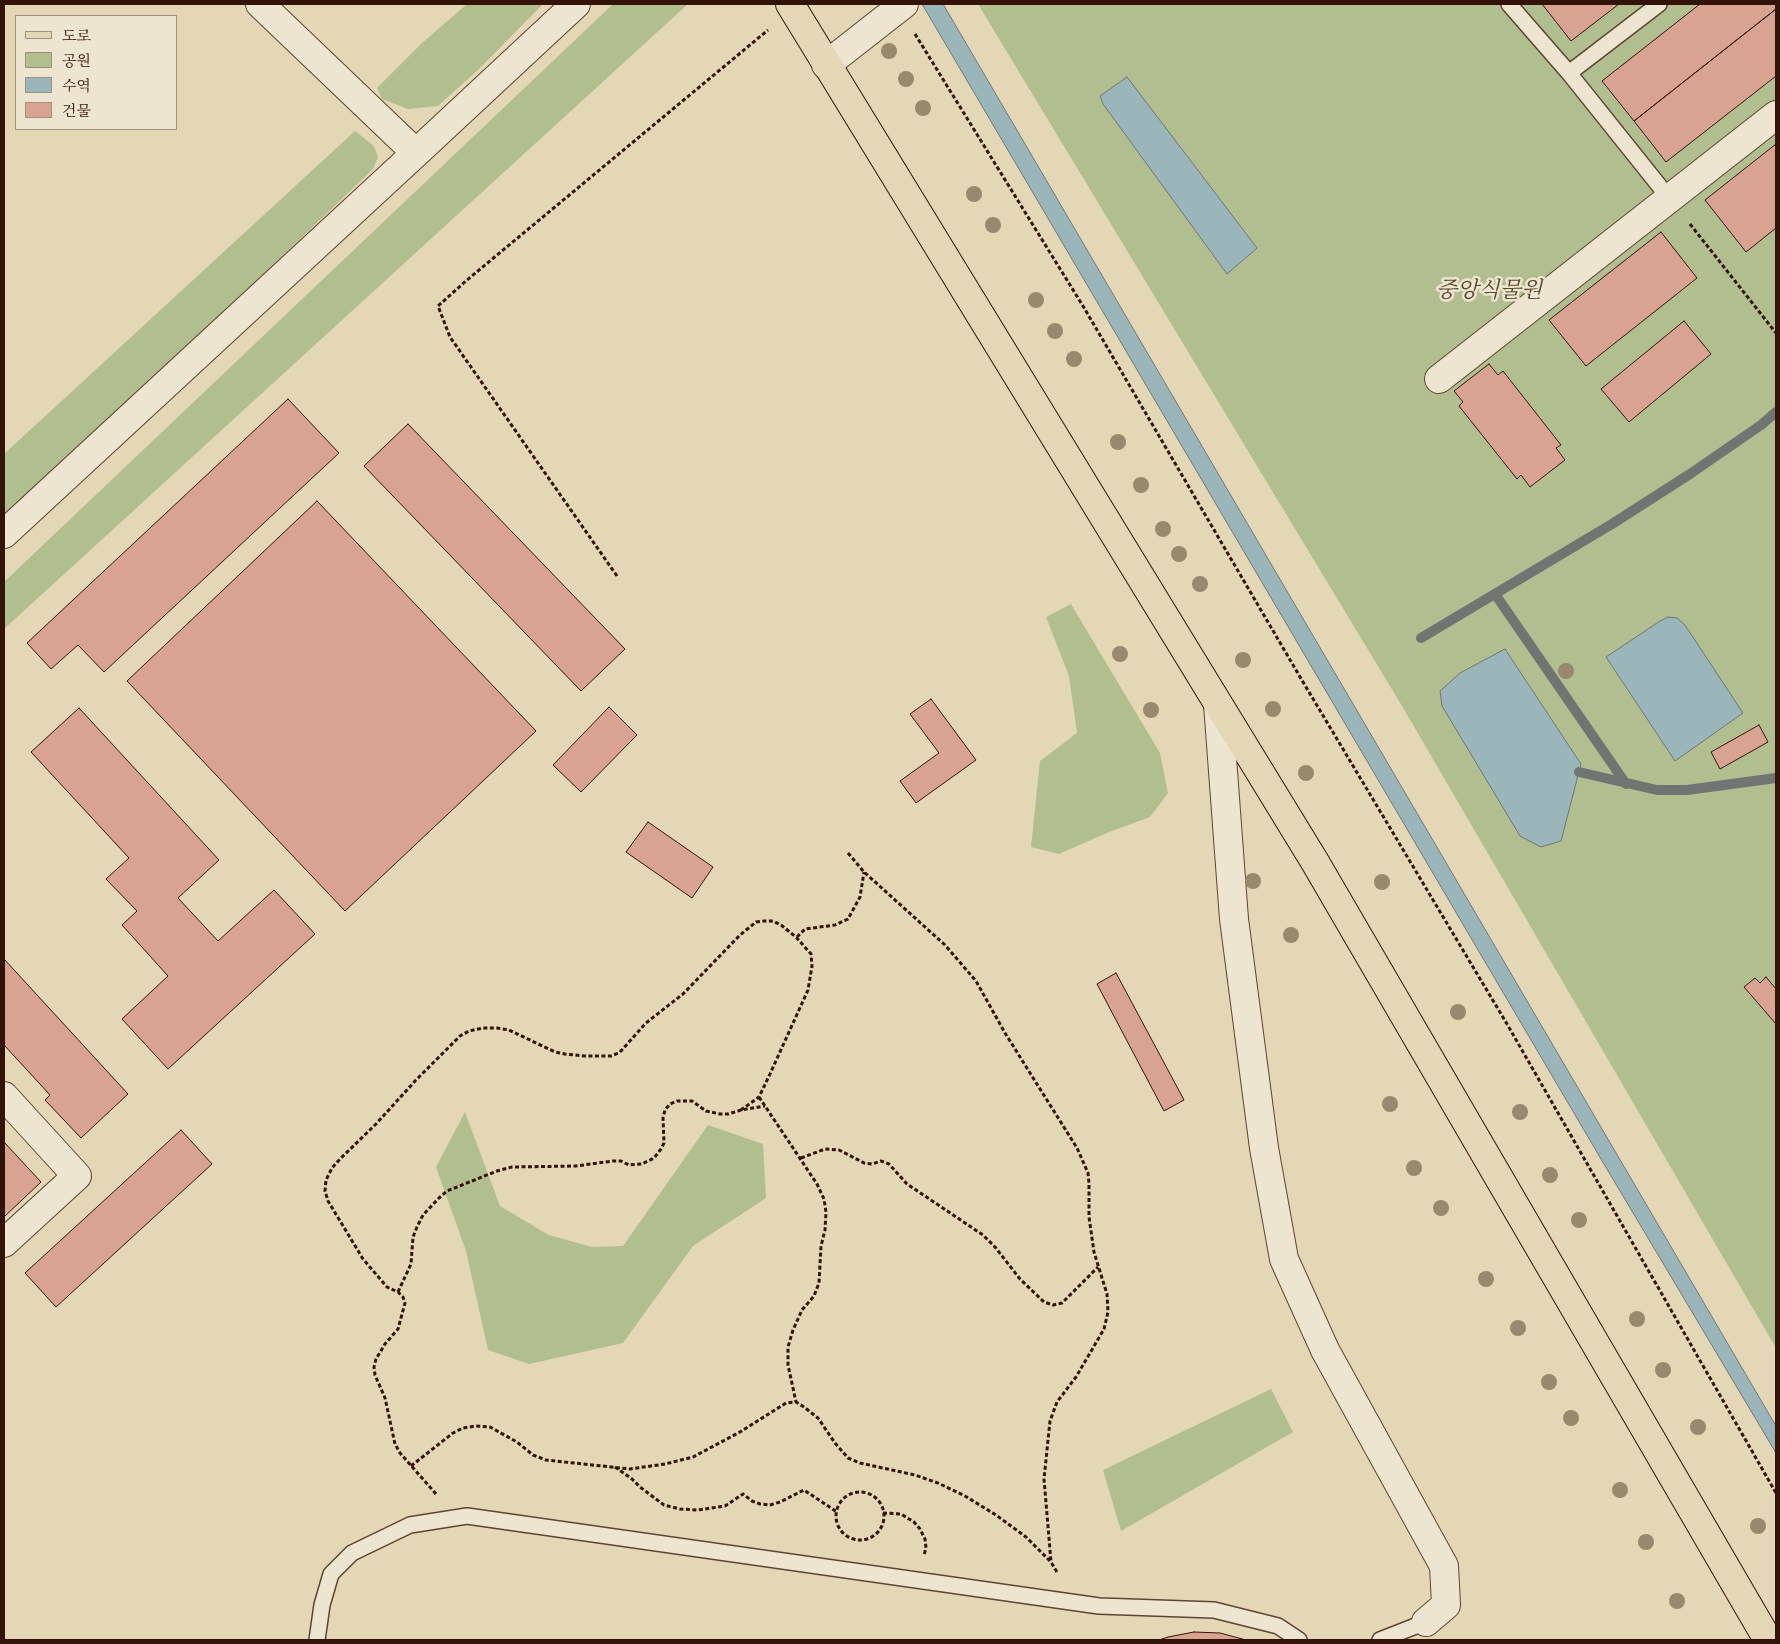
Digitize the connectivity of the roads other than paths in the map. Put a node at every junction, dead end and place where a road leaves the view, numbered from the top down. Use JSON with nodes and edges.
{"nodes":[{"id":1,"x":260,"y":4,"type":"edge"},
{"id":2,"x":576,"y":4,"type":"edge"},
{"id":3,"x":1509,"y":4,"type":"edge"},
{"id":4,"x":1659,"y":4,"type":"edge"},
{"id":5,"x":792,"y":7,"type":"edge"},
{"id":6,"x":907,"y":15,"type":"edge"},
{"id":7,"x":826,"y":65,"type":"junction"},
{"id":8,"x":1568,"y":73,"type":"junction"},
{"id":9,"x":1776,"y":115,"type":"edge"},
{"id":10,"x":416,"y":153,"type":"junction"},
{"id":11,"x":1669,"y":198,"type":"junction"},
{"id":12,"x":1439,"y":379,"type":"dead end"},
{"id":13,"x":4,"y":534,"type":"edge"},
{"id":14,"x":1218,"y":704,"type":"junction"},
{"id":15,"x":4,"y":1096,"type":"edge"},
{"id":16,"x":4,"y":1243,"type":"edge"},
{"id":17,"x":1426,"y":1622,"type":"joint"},
{"id":18,"x":317,"y":1640,"type":"edge"},
{"id":19,"x":1299,"y":1640,"type":"edge"},
{"id":20,"x":1380,"y":1640,"type":"edge"},
{"id":21,"x":1768,"y":1640,"type":"edge"}],
"edges":[{"from":1,"to":10,"type":"street"},
{"from":2,"to":10,"type":"street"},
{"from":3,"to":8,"type":"lane"},
{"from":4,"to":8,"type":"lane"},
{"from":5,"to":7,"type":"main road"},
{"from":6,"to":7,"type":"street"},
{"from":7,"to":14,"type":"main road"},
{"from":8,"to":11,"type":"lane"},
{"from":9,"to":11,"type":"street"},
{"from":10,"to":13,"type":"street"},
{"from":11,"to":12,"type":"street"},
{"from":14,"to":17,"type":"street"},
{"from":14,"to":21,"type":"main road"},
{"from":15,"to":16,"type":"street"},
{"from":17,"to":20,"type":"lane"},
{"from":18,"to":19,"type":"lane"}]}
